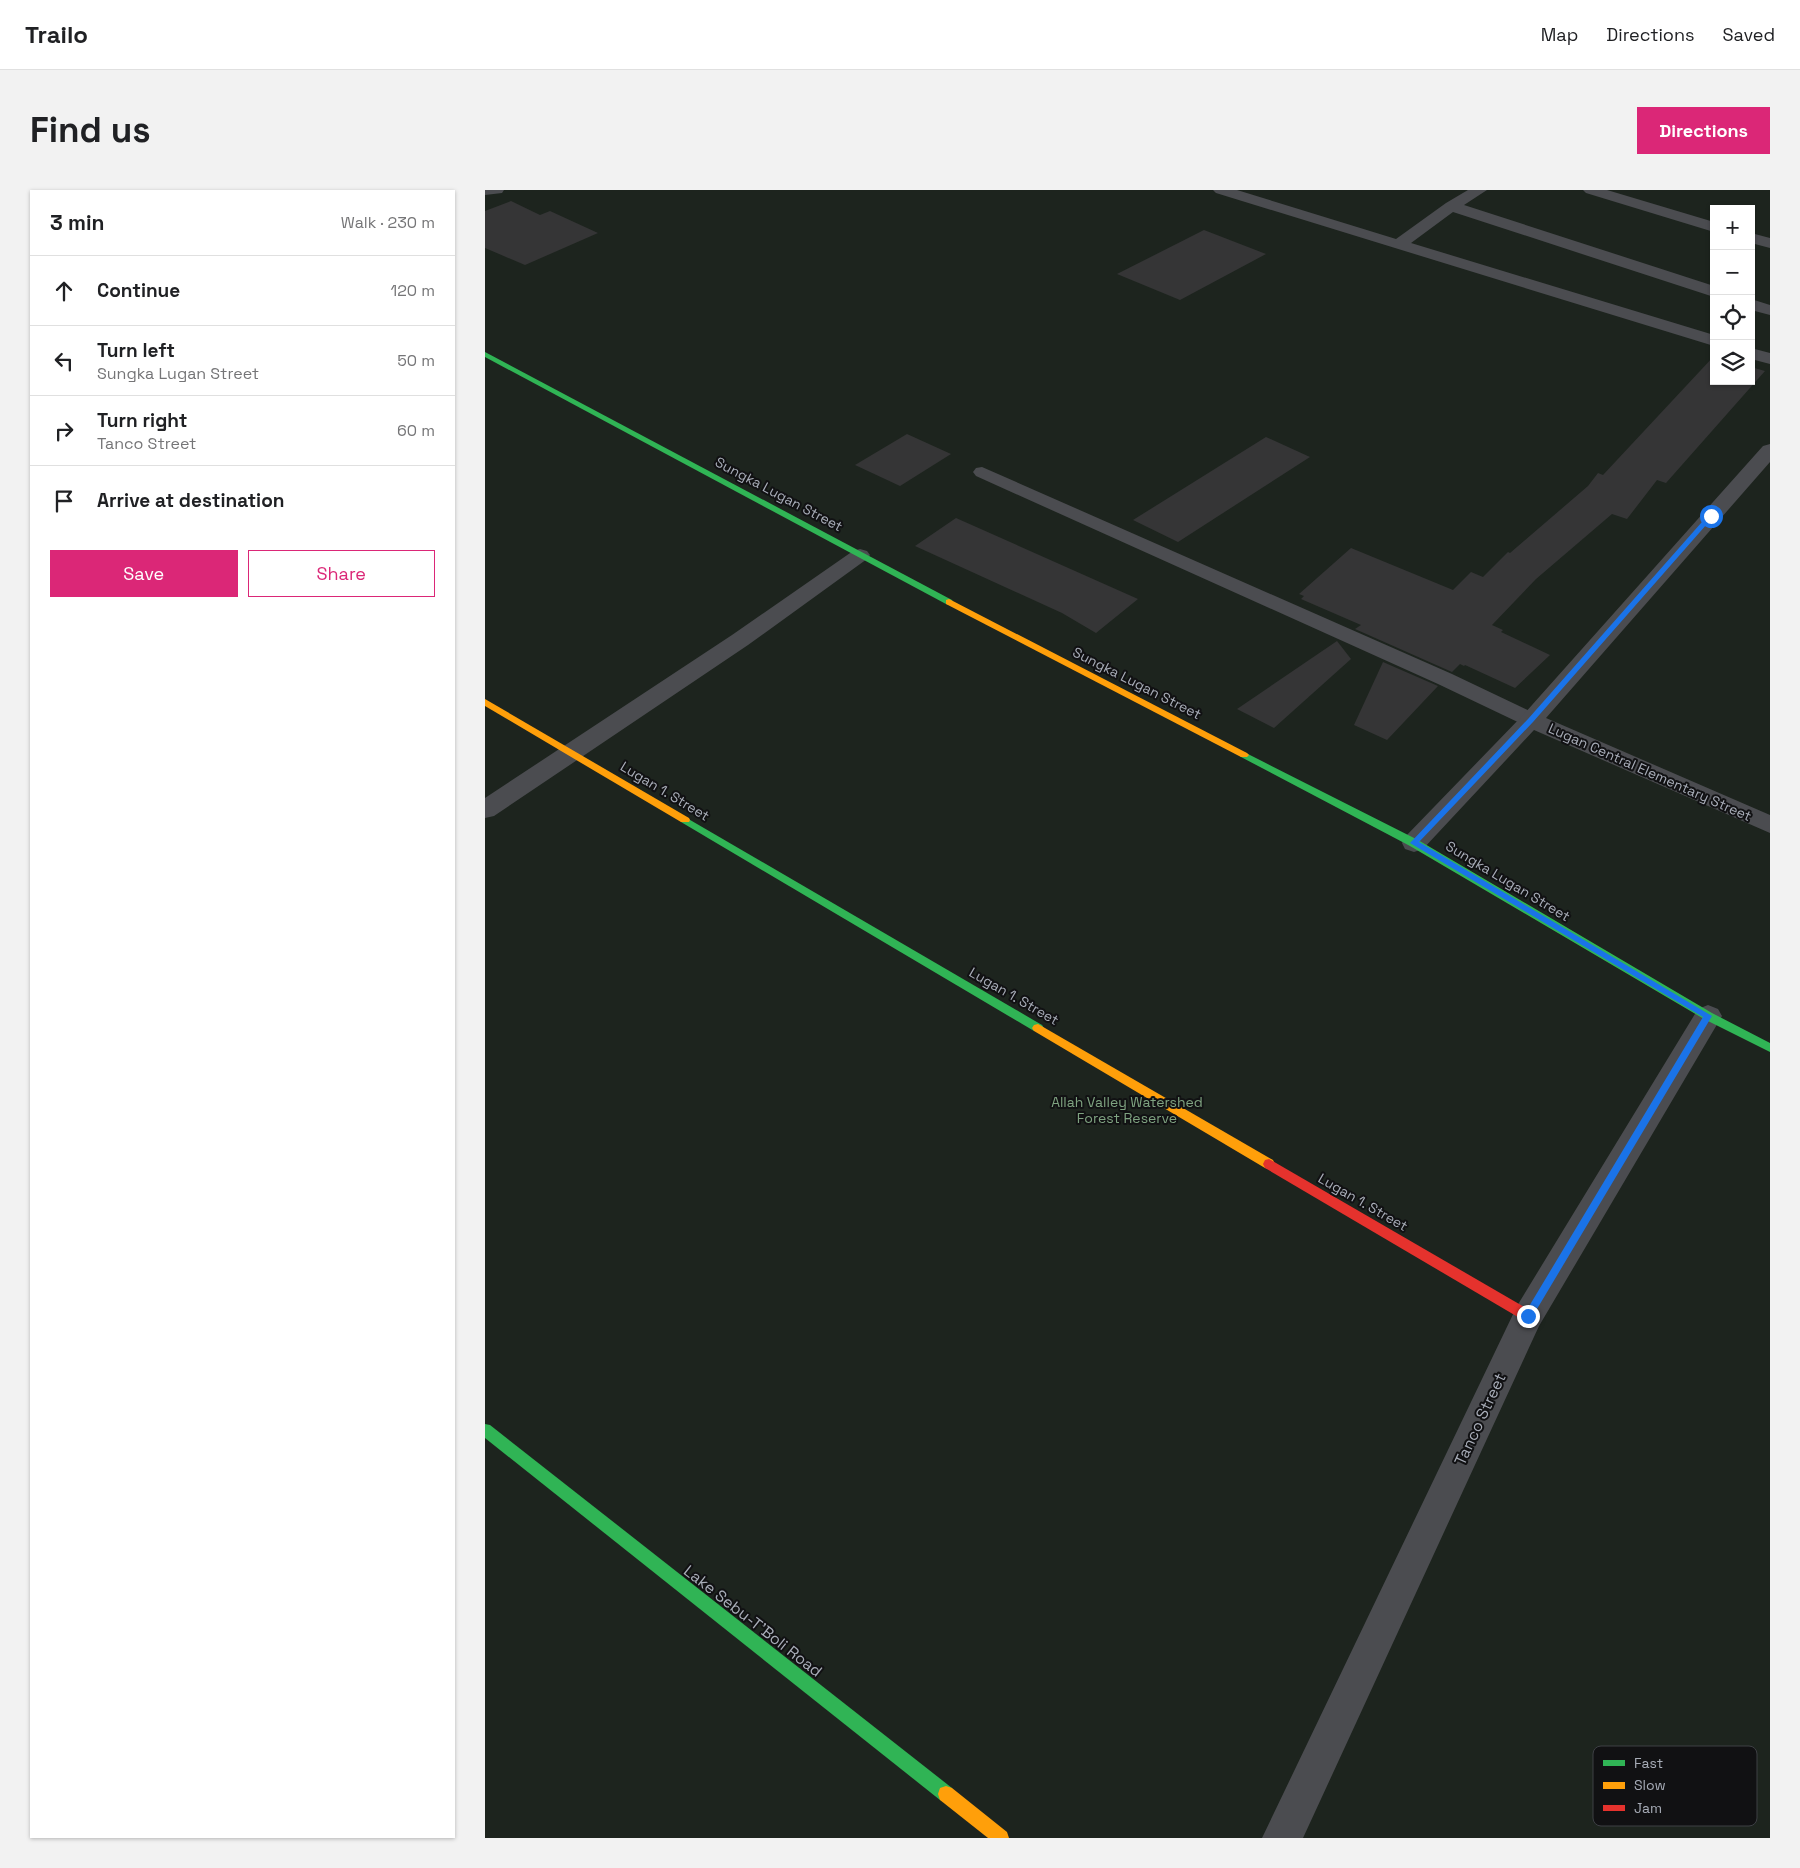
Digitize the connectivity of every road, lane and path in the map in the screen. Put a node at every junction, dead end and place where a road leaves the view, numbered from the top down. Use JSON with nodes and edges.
{"nodes":[{"id":1,"x":497,"y":190,"type":"edge"},
{"id":2,"x":1221,"y":190,"type":"edge"},
{"id":3,"x":1479,"y":190,"type":"edge"},
{"id":4,"x":1591,"y":190,"type":"edge"},
{"id":5,"x":485,"y":191,"type":"edge"},
{"id":6,"x":1451,"y":206,"type":"junction"},
{"id":7,"x":1710,"y":225,"type":"edge"},
{"id":8,"x":1755,"y":239,"type":"edge"},
{"id":9,"x":1770,"y":243,"type":"edge"},
{"id":10,"x":1399,"y":244,"type":"junction"},
{"id":11,"x":1710,"y":291,"type":"edge"},
{"id":12,"x":1710,"y":341,"type":"edge"},
{"id":13,"x":485,"y":354,"type":"edge"},
{"id":14,"x":1755,"y":354,"type":"edge"},
{"id":15,"x":1770,"y":359,"type":"edge"},
{"id":16,"x":1770,"y":450,"type":"edge"},
{"id":17,"x":982,"y":472,"type":"dead end"},
{"id":18,"x":860,"y":555,"type":"junction"},
{"id":19,"x":485,"y":702,"type":"edge"},
{"id":20,"x":1531,"y":720,"type":"junction"},
{"id":21,"x":570,"y":752,"type":"junction"},
{"id":22,"x":485,"y":810,"type":"edge"},
{"id":23,"x":1770,"y":824,"type":"edge"},
{"id":24,"x":1414,"y":843,"type":"junction"},
{"id":25,"x":1708,"y":1016,"type":"junction"},
{"id":26,"x":1770,"y":1048,"type":"edge"},
{"id":27,"x":1528,"y":1316,"type":"junction"},
{"id":28,"x":485,"y":1430,"type":"edge"},
{"id":29,"x":1001,"y":1838,"type":"edge"},
{"id":30,"x":1282,"y":1838,"type":"edge"}],
"edges":[{"from":1,"to":5,"type":"lane"},
{"from":2,"to":10,"type":"street"},
{"from":3,"to":6,"type":"street"},
{"from":4,"to":7,"type":"street"},
{"from":6,"to":10,"type":"street"},
{"from":6,"to":11,"type":"street"},
{"from":8,"to":9,"type":"street"},
{"from":10,"to":12,"type":"street"},
{"from":13,"to":18,"type":"street","name":"Sungka Lugan Street"},
{"from":14,"to":15,"type":"street"},
{"from":16,"to":20,"type":"street"},
{"from":17,"to":20,"type":"lane"},
{"from":18,"to":21,"type":"street"},
{"from":18,"to":24,"type":"street","name":"Sungka Lugan Street"},
{"from":19,"to":21,"type":"street","name":"Lugan 1. Street"},
{"from":20,"to":23,"type":"street","name":"Lugan Central Elementary Street"},
{"from":20,"to":24,"type":"street"},
{"from":21,"to":22,"type":"street"},
{"from":21,"to":27,"type":"street","name":"Lugan 1. Street"},
{"from":24,"to":25,"type":"street","name":"Sungka Lugan Street"},
{"from":25,"to":26,"type":"street","name":"Sungka Lugan Street"},
{"from":25,"to":27,"type":"street","name":"Tanco Street"},
{"from":27,"to":30,"type":"street","name":"Tanco Street"},
{"from":28,"to":29,"type":"street","name":"Lake Sebu-T'Boli Road"}]}
